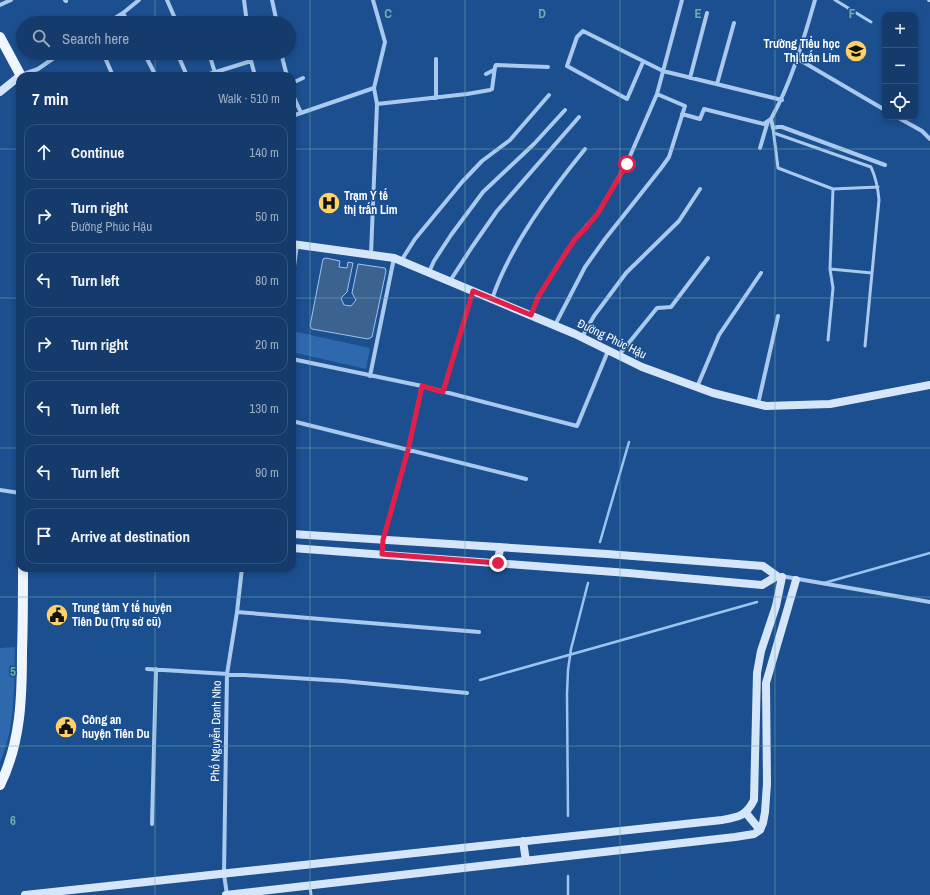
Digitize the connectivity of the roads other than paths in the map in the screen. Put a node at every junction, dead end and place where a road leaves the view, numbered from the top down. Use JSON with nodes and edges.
{"nodes":[{"id":1,"x":11,"y":0,"type":"edge"},
{"id":2,"x":139,"y":0,"type":"edge"},
{"id":3,"x":166,"y":0,"type":"edge"},
{"id":4,"x":244,"y":0,"type":"edge"},
{"id":5,"x":272,"y":0,"type":"edge"},
{"id":6,"x":373,"y":0,"type":"edge"},
{"id":7,"x":682,"y":0,"type":"edge"},
{"id":8,"x":815,"y":0,"type":"edge"},
{"id":9,"x":835,"y":0,"type":"edge"},
{"id":10,"x":0,"y":5,"type":"edge"},
{"id":11,"x":123,"y":13,"type":"junction"},
{"id":12,"x":707,"y":13,"type":"dead end"},
{"id":13,"x":118,"y":16,"type":"edge"},
{"id":14,"x":124,"y":16,"type":"edge"},
{"id":15,"x":174,"y":16,"type":"edge"},
{"id":16,"x":246,"y":16,"type":"edge"},
{"id":17,"x":275,"y":16,"type":"edge"},
{"id":18,"x":871,"y":22,"type":"dead end"},
{"id":19,"x":734,"y":23,"type":"dead end"},
{"id":20,"x":0,"y":36,"type":"edge"},
{"id":21,"x":436,"y":59,"type":"dead end"},
{"id":22,"x":798,"y":59,"type":"junction"},
{"id":23,"x":51,"y":60,"type":"edge"},
{"id":24,"x":106,"y":60,"type":"edge"},
{"id":25,"x":148,"y":60,"type":"edge"},
{"id":26,"x":180,"y":60,"type":"edge"},
{"id":27,"x":211,"y":60,"type":"edge"},
{"id":28,"x":283,"y":60,"type":"edge"},
{"id":29,"x":251,"y":61,"type":"joint"},
{"id":30,"x":643,"y":62,"type":"junction"},
{"id":31,"x":548,"y":67,"type":"dead end"},
{"id":32,"x":494,"y":70,"type":"junction"},
{"id":33,"x":663,"y":71,"type":"junction"},
{"id":34,"x":19,"y":72,"type":"edge"},
{"id":35,"x":31,"y":72,"type":"edge"},
{"id":36,"x":111,"y":72,"type":"edge"},
{"id":37,"x":154,"y":72,"type":"edge"},
{"id":38,"x":185,"y":72,"type":"edge"},
{"id":39,"x":215,"y":72,"type":"edge"},
{"id":40,"x":218,"y":72,"type":"edge"},
{"id":41,"x":254,"y":72,"type":"edge"},
{"id":42,"x":285,"y":72,"type":"edge"},
{"id":43,"x":486,"y":74,"type":"dead end"},
{"id":44,"x":303,"y":78,"type":"dead end"},
{"id":45,"x":690,"y":78,"type":"junction"},
{"id":46,"x":16,"y":80,"type":"edge"},
{"id":47,"x":296,"y":81,"type":"edge"},
{"id":48,"x":717,"y":84,"type":"junction"},
{"id":49,"x":374,"y":88,"type":"junction"},
{"id":50,"x":0,"y":92,"type":"edge"},
{"id":51,"x":656,"y":94,"type":"junction"},
{"id":52,"x":549,"y":95,"type":"dead end"},
{"id":53,"x":436,"y":98,"type":"junction"},
{"id":54,"x":782,"y":100,"type":"junction"},
{"id":55,"x":296,"y":102,"type":"edge"},
{"id":56,"x":378,"y":104,"type":"junction"},
{"id":57,"x":882,"y":108,"type":"edge"},
{"id":58,"x":565,"y":110,"type":"dead end"},
{"id":59,"x":301,"y":113,"type":"junction"},
{"id":60,"x":682,"y":114,"type":"junction"},
{"id":61,"x":296,"y":115,"type":"edge"},
{"id":62,"x":579,"y":117,"type":"dead end"},
{"id":63,"x":770,"y":120,"type":"junction"},
{"id":64,"x":903,"y":120,"type":"edge"},
{"id":65,"x":773,"y":128,"type":"junction"},
{"id":66,"x":774,"y":133,"type":"junction"},
{"id":67,"x":930,"y":139,"type":"edge"},
{"id":68,"x":760,"y":148,"type":"dead end"},
{"id":69,"x":585,"y":149,"type":"dead end"},
{"id":70,"x":885,"y":165,"type":"dead end"},
{"id":71,"x":878,"y":187,"type":"junction"},
{"id":72,"x":700,"y":189,"type":"dead end"},
{"id":73,"x":833,"y":189,"type":"junction"},
{"id":74,"x":296,"y":244,"type":"edge"},
{"id":75,"x":370,"y":254,"type":"junction"},
{"id":76,"x":708,"y":258,"type":"dead end"},
{"id":77,"x":398,"y":260,"type":"junction"},
{"id":78,"x":830,"y":269,"type":"junction"},
{"id":79,"x":429,"y":272,"type":"junction"},
{"id":80,"x":761,"y":273,"type":"dead end"},
{"id":81,"x":872,"y":273,"type":"junction"},
{"id":82,"x":450,"y":282,"type":"junction"},
{"id":83,"x":473,"y":291,"type":"junction"},
{"id":84,"x":492,"y":299,"type":"junction"},
{"id":85,"x":531,"y":315,"type":"junction"},
{"id":86,"x":778,"y":316,"type":"dead end"},
{"id":87,"x":555,"y":325,"type":"junction"},
{"id":88,"x":582,"y":337,"type":"junction"},
{"id":89,"x":828,"y":340,"type":"dead end"},
{"id":90,"x":865,"y":346,"type":"dead end"},
{"id":91,"x":608,"y":350,"type":"junction"},
{"id":92,"x":619,"y":356,"type":"junction"},
{"id":93,"x":296,"y":360,"type":"edge"},
{"id":94,"x":370,"y":376,"type":"junction"},
{"id":95,"x":930,"y":385,"type":"edge"},
{"id":96,"x":422,"y":386,"type":"junction"},
{"id":97,"x":697,"y":387,"type":"junction"},
{"id":98,"x":443,"y":392,"type":"junction"},
{"id":99,"x":758,"y":404,"type":"junction"},
{"id":100,"x":296,"y":422,"type":"edge"},
{"id":101,"x":408,"y":450,"type":"junction"},
{"id":102,"x":526,"y":479,"type":"dead end"},
{"id":103,"x":0,"y":490,"type":"edge"},
{"id":104,"x":16,"y":492,"type":"edge"},
{"id":105,"x":296,"y":534,"type":"edge"},
{"id":106,"x":383,"y":540,"type":"junction"},
{"id":107,"x":500,"y":547,"type":"junction"},
{"id":108,"x":296,"y":548,"type":"edge"},
{"id":109,"x":382,"y":554,"type":"junction"},
{"id":110,"x":498,"y":563,"type":"junction"},
{"id":111,"x":23,"y":572,"type":"edge"},
{"id":112,"x":242,"y":572,"type":"edge"},
{"id":113,"x":780,"y":576,"type":"junction"},
{"id":114,"x":796,"y":580,"type":"junction"},
{"id":115,"x":930,"y":602,"type":"edge"},
{"id":116,"x":237,"y":612,"type":"junction"},
{"id":117,"x":479,"y":632,"type":"dead end"},
{"id":118,"x":147,"y":668,"type":"dead end"},
{"id":119,"x":156,"y":670,"type":"junction"},
{"id":120,"x":227,"y":674,"type":"junction"},
{"id":121,"x":467,"y":693,"type":"dead end"},
{"id":122,"x":0,"y":785,"type":"edge"},
{"id":123,"x":746,"y":813,"type":"junction"},
{"id":124,"x":152,"y":824,"type":"dead end"},
{"id":125,"x":760,"y":830,"type":"junction"},
{"id":126,"x":523,"y":842,"type":"junction"},
{"id":127,"x":526,"y":861,"type":"junction"},
{"id":128,"x":224,"y":874,"type":"junction"},
{"id":129,"x":310,"y":886,"type":"junction"},
{"id":130,"x":26,"y":895,"type":"edge"},
{"id":131,"x":227,"y":895,"type":"edge"},
{"id":132,"x":311,"y":895,"type":"edge"}],
"edges":[{"from":1,"to":10,"type":"street"},
{"from":2,"to":11,"type":"street"},
{"from":3,"to":15,"type":"street"},
{"from":4,"to":16,"type":"street"},
{"from":5,"to":17,"type":"street"},
{"from":6,"to":49,"type":"street"},
{"from":7,"to":33,"type":"street"},
{"from":8,"to":22,"type":"street"},
{"from":9,"to":18,"type":"lane"},
{"from":11,"to":13,"type":"street"},
{"from":11,"to":14,"type":"street"},
{"from":12,"to":45,"type":"street"},
{"from":19,"to":48,"type":"street"},
{"from":20,"to":34,"type":"main road"},
{"from":21,"to":53,"type":"street"},
{"from":22,"to":54,"type":"street"},
{"from":22,"to":57,"type":"street"},
{"from":23,"to":35,"type":"street"},
{"from":24,"to":36,"type":"street"},
{"from":25,"to":37,"type":"street"},
{"from":26,"to":38,"type":"street"},
{"from":27,"to":39,"type":"street"},
{"from":28,"to":42,"type":"street"},
{"from":29,"to":40,"type":"street"},
{"from":29,"to":41,"type":"street"},
{"from":30,"to":30,"type":"street"},
{"from":30,"to":33,"type":"street"},
{"from":31,"to":32,"type":"street"},
{"from":32,"to":43,"type":"street"},
{"from":32,"to":53,"type":"street"},
{"from":33,"to":45,"type":"street"},
{"from":33,"to":51,"type":"street"},
{"from":44,"to":47,"type":"street"},
{"from":45,"to":48,"type":"street"},
{"from":46,"to":50,"type":"street"},
{"from":48,"to":54,"type":"street"},
{"from":49,"to":56,"type":"street"},
{"from":49,"to":59,"type":"street"},
{"from":51,"to":60,"type":"street"},
{"from":51,"to":85,"type":"street"},
{"from":52,"to":77,"type":"street"},
{"from":53,"to":56,"type":"street"},
{"from":54,"to":63,"type":"street"},
{"from":55,"to":59,"type":"street"},
{"from":56,"to":75,"type":"street"},
{"from":58,"to":79,"type":"street"},
{"from":59,"to":61,"type":"street"},
{"from":60,"to":63,"type":"street"},
{"from":60,"to":87,"type":"street"},
{"from":62,"to":82,"type":"street"},
{"from":63,"to":65,"type":"street"},
{"from":63,"to":68,"type":"street"},
{"from":64,"to":67,"type":"street"},
{"from":65,"to":66,"type":"lane"},
{"from":65,"to":70,"type":"street"},
{"from":66,"to":71,"type":"lane"},
{"from":66,"to":73,"type":"lane"},
{"from":69,"to":84,"type":"street"},
{"from":71,"to":73,"type":"lane"},
{"from":71,"to":81,"type":"lane"},
{"from":72,"to":88,"type":"street"},
{"from":73,"to":78,"type":"lane"},
{"from":74,"to":75,"type":"street","name":"Đường Phúc Hậu"},
{"from":75,"to":77,"type":"street","name":"Đường Phúc Hậu"},
{"from":76,"to":92,"type":"street"},
{"from":77,"to":79,"type":"street","name":"Đường Phúc Hậu"},
{"from":77,"to":94,"type":"street"},
{"from":78,"to":81,"type":"lane"},
{"from":78,"to":89,"type":"lane"},
{"from":79,"to":82,"type":"street","name":"Đường Phúc Hậu"},
{"from":80,"to":97,"type":"street"},
{"from":81,"to":90,"type":"lane"},
{"from":82,"to":83,"type":"street","name":"Đường Phúc Hậu"},
{"from":83,"to":84,"type":"street","name":"Đường Phúc Hậu"},
{"from":83,"to":98,"type":"street"},
{"from":84,"to":85,"type":"street","name":"Đường Phúc Hậu"},
{"from":85,"to":87,"type":"street","name":"Đường Phúc Hậu"},
{"from":86,"to":99,"type":"street"},
{"from":87,"to":88,"type":"street","name":"Đường Phúc Hậu"},
{"from":88,"to":91,"type":"street","name":"Đường Phúc Hậu"},
{"from":91,"to":92,"type":"street","name":"Đường Phúc Hậu"},
{"from":91,"to":98,"type":"street"},
{"from":92,"to":97,"type":"street","name":"Đường Phúc Hậu"},
{"from":93,"to":94,"type":"street"},
{"from":94,"to":96,"type":"street"},
{"from":95,"to":99,"type":"street","name":"Đường Phúc Hậu"},
{"from":96,"to":98,"type":"street"},
{"from":96,"to":101,"type":"street"},
{"from":97,"to":99,"type":"street","name":"Đường Phúc Hậu"},
{"from":100,"to":101,"type":"street"},
{"from":101,"to":102,"type":"street"},
{"from":101,"to":106,"type":"street"},
{"from":103,"to":104,"type":"street"},
{"from":105,"to":106,"type":"street"},
{"from":106,"to":107,"type":"street"},
{"from":106,"to":109,"type":"street"},
{"from":107,"to":110,"type":"street"},
{"from":107,"to":113,"type":"street"},
{"from":108,"to":109,"type":"street"},
{"from":109,"to":110,"type":"street"},
{"from":110,"to":113,"type":"street"},
{"from":111,"to":122,"type":"main road"},
{"from":112,"to":116,"type":"street","name":"Phố Nguyễn Danh Nho"},
{"from":113,"to":114,"type":"street"},
{"from":113,"to":123,"type":"street"},
{"from":114,"to":115,"type":"street"},
{"from":114,"to":125,"type":"street"},
{"from":116,"to":117,"type":"street"},
{"from":116,"to":120,"type":"street","name":"Phố Nguyễn Danh Nho"},
{"from":118,"to":119,"type":"street"},
{"from":119,"to":120,"type":"street"},
{"from":119,"to":124,"type":"street"},
{"from":120,"to":121,"type":"street"},
{"from":120,"to":128,"type":"street","name":"Phố Nguyễn Danh Nho"},
{"from":123,"to":125,"type":"street"},
{"from":123,"to":126,"type":"street"},
{"from":125,"to":127,"type":"street"},
{"from":126,"to":127,"type":"street"},
{"from":126,"to":128,"type":"street"},
{"from":127,"to":129,"type":"street"},
{"from":128,"to":130,"type":"street"},
{"from":128,"to":131,"type":"street","name":"Phố Nguyễn Danh Nho"},
{"from":129,"to":131,"type":"street"},
{"from":129,"to":132,"type":"lane"}]}
